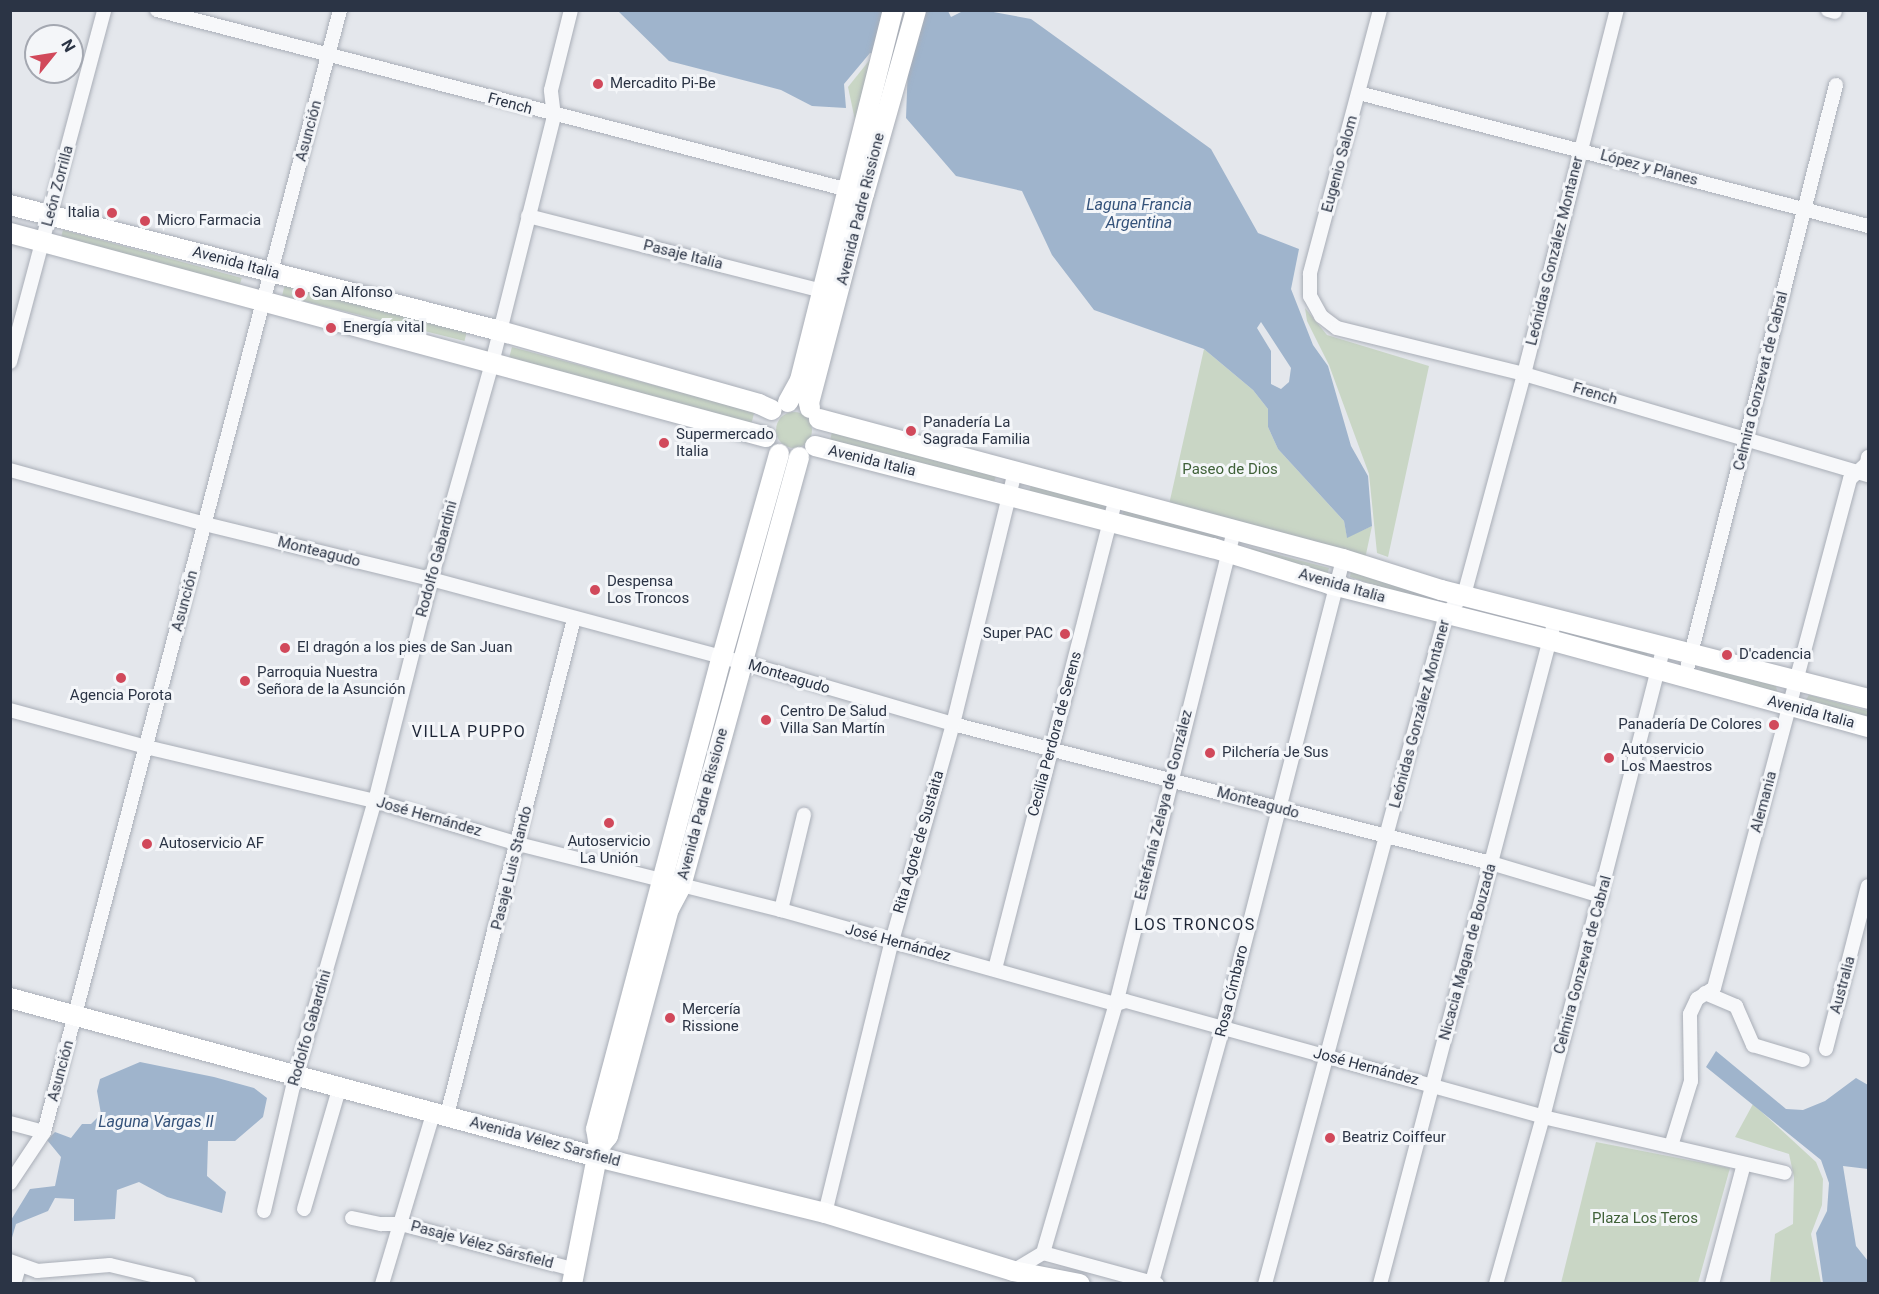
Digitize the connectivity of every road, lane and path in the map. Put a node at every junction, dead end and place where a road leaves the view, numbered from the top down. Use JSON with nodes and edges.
{"nodes":[{"id":1,"x":104,"y":10,"type":"edge"},
{"id":2,"x":157,"y":10,"type":"edge"},
{"id":3,"x":340,"y":10,"type":"edge"},
{"id":4,"x":571,"y":10,"type":"edge"},
{"id":5,"x":1380,"y":10,"type":"edge"},
{"id":6,"x":1617,"y":10,"type":"edge"},
{"id":7,"x":892,"y":13,"type":"edge"},
{"id":8,"x":914,"y":16,"type":"edge"},
{"id":9,"x":329,"y":56,"type":"junction"},
{"id":10,"x":1836,"y":85,"type":"dead end"},
{"id":11,"x":1359,"y":93,"type":"junction"},
{"id":12,"x":554,"y":116,"type":"junction"},
{"id":13,"x":1581,"y":151,"type":"junction"},
{"id":14,"x":855,"y":192,"type":"junction"},
{"id":15,"x":10,"y":205,"type":"edge"},
{"id":16,"x":1804,"y":209,"type":"junction"},
{"id":17,"x":51,"y":215,"type":"junction"},
{"id":18,"x":528,"y":216,"type":"junction"},
{"id":19,"x":1869,"y":226,"type":"edge"},
{"id":20,"x":10,"y":233,"type":"edge"},
{"id":21,"x":43,"y":242,"type":"junction"},
{"id":22,"x":272,"y":272,"type":"junction"},
{"id":23,"x":830,"y":293,"type":"junction"},
{"id":24,"x":264,"y":302,"type":"junction"},
{"id":25,"x":1322,"y":316,"type":"joint"},
{"id":26,"x":500,"y":331,"type":"junction"},
{"id":27,"x":10,"y":362,"type":"edge"},
{"id":28,"x":492,"y":363,"type":"junction"},
{"id":29,"x":1524,"y":374,"type":"junction"},
{"id":30,"x":780,"y":406,"type":"junction"},
{"id":31,"x":814,"y":414,"type":"junction"},
{"id":32,"x":766,"y":437,"type":"junction"},
{"id":33,"x":1747,"y":438,"type":"junction"},
{"id":34,"x":807,"y":452,"type":"junction"},
{"id":35,"x":779,"y":454,"type":"junction"},
{"id":36,"x":1869,"y":457,"type":"edge"},
{"id":37,"x":10,"y":470,"type":"edge"},
{"id":38,"x":1015,"y":472,"type":"junction"},
{"id":39,"x":1863,"y":473,"type":"edge"},
{"id":40,"x":1011,"y":495,"type":"junction"},
{"id":41,"x":1116,"y":499,"type":"junction"},
{"id":42,"x":1111,"y":522,"type":"junction"},
{"id":43,"x":205,"y":524,"type":"junction"},
{"id":44,"x":1233,"y":530,"type":"junction"},
{"id":45,"x":1227,"y":552,"type":"junction"},
{"id":46,"x":1343,"y":559,"type":"junction"},
{"id":47,"x":431,"y":579,"type":"junction"},
{"id":48,"x":1335,"y":585,"type":"junction"},
{"id":49,"x":1464,"y":595,"type":"junction"},
{"id":50,"x":1446,"y":614,"type":"junction"},
{"id":51,"x":574,"y":620,"type":"junction"},
{"id":52,"x":1555,"y":620,"type":"junction"},
{"id":53,"x":1550,"y":640,"type":"junction"},
{"id":54,"x":1664,"y":645,"type":"junction"},
{"id":55,"x":1692,"y":653,"type":"junction"},
{"id":56,"x":722,"y":657,"type":"junction"},
{"id":57,"x":741,"y":662,"type":"junction"},
{"id":58,"x":1657,"y":670,"type":"junction"},
{"id":59,"x":1685,"y":677,"type":"junction"},
{"id":60,"x":1796,"y":680,"type":"junction"},
{"id":61,"x":1869,"y":699,"type":"edge"},
{"id":62,"x":1789,"y":707,"type":"junction"},
{"id":63,"x":10,"y":710,"type":"edge"},
{"id":64,"x":953,"y":724,"type":"junction"},
{"id":65,"x":1869,"y":727,"type":"edge"},
{"id":66,"x":146,"y":747,"type":"junction"},
{"id":67,"x":1051,"y":748,"type":"junction"},
{"id":68,"x":1170,"y":779,"type":"junction"},
{"id":69,"x":375,"y":801,"type":"junction"},
{"id":70,"x":1279,"y":808,"type":"junction"},
{"id":71,"x":804,"y":815,"type":"dead end"},
{"id":72,"x":1387,"y":837,"type":"junction"},
{"id":73,"x":518,"y":844,"type":"junction"},
{"id":74,"x":1491,"y":863,"type":"junction"},
{"id":75,"x":662,"y":880,"type":"junction"},
{"id":76,"x":681,"y":886,"type":"junction"},
{"id":77,"x":1869,"y":886,"type":"edge"},
{"id":78,"x":1601,"y":896,"type":"junction"},
{"id":79,"x":781,"y":910,"type":"junction"},
{"id":80,"x":892,"y":941,"type":"junction"},
{"id":81,"x":995,"y":969,"type":"junction"},
{"id":82,"x":1705,"y":993,"type":"junction"},
{"id":83,"x":10,"y":998,"type":"edge"},
{"id":84,"x":1116,"y":1004,"type":"junction"},
{"id":85,"x":76,"y":1015,"type":"junction"},
{"id":86,"x":1223,"y":1027,"type":"junction"},
{"id":87,"x":1826,"y":1049,"type":"dead end"},
{"id":88,"x":1328,"y":1057,"type":"junction"},
{"id":89,"x":1803,"y":1060,"type":"dead end"},
{"id":90,"x":297,"y":1074,"type":"junction"},
{"id":91,"x":1432,"y":1085,"type":"junction"},
{"id":92,"x":340,"y":1086,"type":"junction"},
{"id":93,"x":441,"y":1113,"type":"junction"},
{"id":94,"x":1543,"y":1117,"type":"junction"},
{"id":95,"x":10,"y":1123,"type":"edge"},
{"id":96,"x":44,"y":1132,"type":"junction"},
{"id":97,"x":1671,"y":1146,"type":"junction"},
{"id":98,"x":598,"y":1152,"type":"junction"},
{"id":99,"x":1744,"y":1164,"type":"junction"},
{"id":100,"x":1785,"y":1173,"type":"dead end"},
{"id":101,"x":10,"y":1182,"type":"edge"},
{"id":102,"x":304,"y":1209,"type":"dead end"},
{"id":103,"x":264,"y":1211,"type":"dead end"},
{"id":104,"x":825,"y":1213,"type":"junction"},
{"id":105,"x":352,"y":1218,"type":"dead end"},
{"id":106,"x":401,"y":1224,"type":"junction"},
{"id":107,"x":1043,"y":1254,"type":"junction"},
{"id":108,"x":15,"y":1263,"type":"edge"},
{"id":109,"x":1013,"y":1271,"type":"junction"},
{"id":110,"x":132,"y":1277,"type":"edge"},
{"id":111,"x":574,"y":1277,"type":"edge"},
{"id":112,"x":1154,"y":1283,"type":"edge"},
{"id":113,"x":14,"y":1284,"type":"edge"},
{"id":114,"x":189,"y":1284,"type":"edge"},
{"id":115,"x":382,"y":1284,"type":"edge"},
{"id":116,"x":1080,"y":1284,"type":"edge"},
{"id":117,"x":1265,"y":1284,"type":"edge"},
{"id":118,"x":1380,"y":1284,"type":"edge"},
{"id":119,"x":1496,"y":1284,"type":"edge"},
{"id":120,"x":1712,"y":1284,"type":"edge"}],
"edges":[{"from":1,"to":17,"type":"street","name":"León Zorrilla"},
{"from":2,"to":9,"type":"street","name":"French"},
{"from":3,"to":9,"type":"street","name":"Asunción"},
{"from":4,"to":12,"type":"street","name":"Rodolfo Gabardini"},
{"from":5,"to":11,"type":"street","name":"Eugenio Salom"},
{"from":6,"to":13,"type":"street","name":"Leónidas González Montaner"},
{"from":7,"to":14,"type":"main road","name":"Avenida Padre Rissione"},
{"from":8,"to":14,"type":"main road","name":"Avenida Padre Rissione"},
{"from":9,"to":12,"type":"street","name":"French"},
{"from":9,"to":22,"type":"street","name":"Asunción"},
{"from":10,"to":16,"type":"street","name":"Celmira Gonzevat de Cabral"},
{"from":11,"to":13,"type":"street","name":"López y Planes"},
{"from":11,"to":25,"type":"street","name":"Eugenio Salom"},
{"from":12,"to":14,"type":"street","name":"French"},
{"from":12,"to":18,"type":"street","name":"Rodolfo Gabardini"},
{"from":13,"to":16,"type":"street","name":"López y Planes"},
{"from":13,"to":29,"type":"street","name":"Leónidas González Montaner"},
{"from":14,"to":23,"type":"main road","name":"Avenida Padre Rissione"},
{"from":15,"to":17,"type":"main road","name":"Avenida Italia"},
{"from":16,"to":19,"type":"street","name":"López y Planes"},
{"from":16,"to":33,"type":"street","name":"Celmira Gonzevat de Cabral"},
{"from":17,"to":21,"type":"street","name":"León Zorrilla"},
{"from":17,"to":22,"type":"main road","name":"Avenida Italia"},
{"from":18,"to":23,"type":"street","name":"Pasaje Italia"},
{"from":18,"to":26,"type":"street","name":"Rodolfo Gabardini"},
{"from":20,"to":21,"type":"main road","name":"Avenida Italia"},
{"from":21,"to":24,"type":"main road","name":"Avenida Italia"},
{"from":21,"to":27,"type":"street","name":"León Zorrilla"},
{"from":22,"to":24,"type":"street","name":"Asunción"},
{"from":22,"to":26,"type":"main road","name":"Avenida Italia"},
{"from":23,"to":30,"type":"main road","name":"Avenida Padre Rissione"},
{"from":23,"to":31,"type":"main road","name":"Avenida Padre Rissione"},
{"from":24,"to":28,"type":"main road","name":"Avenida Italia"},
{"from":24,"to":43,"type":"street","name":"Asunción"},
{"from":25,"to":29,"type":"street","name":"French"},
{"from":26,"to":28,"type":"street","name":"Rodolfo Gabardini"},
{"from":26,"to":30,"type":"main road","name":"Avenida Italia"},
{"from":28,"to":32,"type":"main road","name":"Avenida Italia"},
{"from":28,"to":47,"type":"street","name":"Rodolfo Gabardini"},
{"from":29,"to":33,"type":"street","name":"French"},
{"from":29,"to":49,"type":"street","name":"Leónidas González Montaner"},
{"from":30,"to":31,"type":"main road"},
{"from":30,"to":32,"type":"main road"},
{"from":31,"to":34,"type":"main road"},
{"from":31,"to":38,"type":"main road","name":"Avenida Italia"},
{"from":32,"to":35,"type":"main road"},
{"from":33,"to":39,"type":"street","name":"French"},
{"from":33,"to":55,"type":"street","name":"Celmira Gonzevat de Cabral"},
{"from":34,"to":35,"type":"main road"},
{"from":34,"to":40,"type":"main road","name":"Avenida Italia"},
{"from":34,"to":57,"type":"main road","name":"Avenida Padre Rissione"},
{"from":35,"to":56,"type":"main road","name":"Avenida Padre Rissione"},
{"from":36,"to":39,"type":"street","name":"Alemania"},
{"from":37,"to":43,"type":"street","name":"Monteagudo"},
{"from":38,"to":40,"type":"street","name":"Rita Agote de Sustaita"},
{"from":38,"to":41,"type":"main road","name":"Avenida Italia"},
{"from":39,"to":60,"type":"street","name":"Alemania"},
{"from":40,"to":42,"type":"main road","name":"Avenida Italia"},
{"from":40,"to":64,"type":"street","name":"Rita Agote de Sustaita"},
{"from":41,"to":42,"type":"street","name":"Cecilia Perdora de Serens"},
{"from":41,"to":44,"type":"main road","name":"Avenida Italia"},
{"from":42,"to":45,"type":"main road","name":"Avenida Italia"},
{"from":42,"to":67,"type":"street","name":"Cecilia Perdora de Serens"},
{"from":43,"to":47,"type":"street","name":"Monteagudo"},
{"from":43,"to":66,"type":"street","name":"Asunción"},
{"from":44,"to":45,"type":"street","name":"Estefanía Zelaya de González"},
{"from":44,"to":46,"type":"main road","name":"Avenida Italia"},
{"from":45,"to":48,"type":"main road","name":"Avenida Italia"},
{"from":45,"to":68,"type":"street","name":"Estefanía Zelaya de González"},
{"from":46,"to":48,"type":"street","name":"Rosa Címbaro"},
{"from":46,"to":49,"type":"main road","name":"Avenida Italia"},
{"from":47,"to":51,"type":"street","name":"Monteagudo"},
{"from":47,"to":69,"type":"street","name":"Rodolfo Gabardini"},
{"from":48,"to":50,"type":"main road","name":"Avenida Italia"},
{"from":48,"to":70,"type":"street","name":"Rosa Címbaro"},
{"from":49,"to":50,"type":"street","name":"Leónidas González Montaner"},
{"from":49,"to":52,"type":"main road","name":"Avenida Italia"},
{"from":50,"to":53,"type":"main road","name":"Avenida Italia"},
{"from":50,"to":72,"type":"street","name":"Leónidas González Montaner"},
{"from":51,"to":56,"type":"street","name":"Monteagudo"},
{"from":51,"to":73,"type":"street","name":"Pasaje Luis Stando"},
{"from":52,"to":53,"type":"street","name":"Nicacia Magan de Bouzada"},
{"from":52,"to":54,"type":"main road","name":"Avenida Italia"},
{"from":53,"to":58,"type":"main road","name":"Avenida Italia"},
{"from":53,"to":74,"type":"street","name":"Nicacia Magan de Bouzada"},
{"from":54,"to":55,"type":"main road","name":"Avenida Italia"},
{"from":54,"to":58,"type":"street","name":"Celmira Gonzevat de Cabral"},
{"from":55,"to":59,"type":"street","name":"Celmira Gonzevat de Cabral"},
{"from":55,"to":60,"type":"main road","name":"Avenida Italia"},
{"from":56,"to":57,"type":"street","name":"Monteagudo"},
{"from":56,"to":75,"type":"main road","name":"Avenida Padre Rissione"},
{"from":57,"to":64,"type":"street","name":"Monteagudo"},
{"from":57,"to":76,"type":"main road","name":"Avenida Padre Rissione"},
{"from":58,"to":59,"type":"main road","name":"Avenida Italia"},
{"from":58,"to":78,"type":"street","name":"Celmira Gonzevat de Cabral"},
{"from":59,"to":62,"type":"main road","name":"Avenida Italia"},
{"from":60,"to":61,"type":"main road","name":"Avenida Italia"},
{"from":60,"to":62,"type":"street","name":"Alemania"},
{"from":62,"to":65,"type":"main road","name":"Avenida Italia"},
{"from":62,"to":82,"type":"street","name":"Alemania"},
{"from":63,"to":66,"type":"street","name":"José Hernández"},
{"from":64,"to":67,"type":"street","name":"Monteagudo"},
{"from":64,"to":80,"type":"street","name":"Rita Agote de Sustaita"},
{"from":66,"to":69,"type":"street","name":"José Hernández"},
{"from":66,"to":85,"type":"street","name":"Asunción"},
{"from":67,"to":68,"type":"street","name":"Monteagudo"},
{"from":67,"to":81,"type":"street","name":"Cecilia Perdora de Serens"},
{"from":68,"to":70,"type":"street","name":"Monteagudo"},
{"from":68,"to":84,"type":"street","name":"Estefanía Zelaya de González"},
{"from":69,"to":73,"type":"street","name":"José Hernández"},
{"from":69,"to":90,"type":"street","name":"Rodolfo Gabardini"},
{"from":70,"to":72,"type":"street","name":"Monteagudo"},
{"from":70,"to":86,"type":"street","name":"Rosa Címbaro"},
{"from":71,"to":79,"type":"street"},
{"from":72,"to":74,"type":"street","name":"Monteagudo"},
{"from":72,"to":88,"type":"street","name":"Leónidas González Montaner"},
{"from":73,"to":75,"type":"street","name":"José Hernández"},
{"from":73,"to":93,"type":"street","name":"Pasaje Luis Stando"},
{"from":74,"to":78,"type":"street","name":"Monteagudo"},
{"from":74,"to":91,"type":"street","name":"Nicacia Magan de Bouzada"},
{"from":75,"to":76,"type":"street","name":"José Hernández"},
{"from":75,"to":98,"type":"main road","name":"Avenida Padre Rissione"},
{"from":76,"to":79,"type":"street","name":"José Hernández"},
{"from":76,"to":98,"type":"main road","name":"Avenida Padre Rissione"},
{"from":77,"to":87,"type":"street","name":"Australia"},
{"from":78,"to":94,"type":"street","name":"Celmira Gonzevat de Cabral"},
{"from":79,"to":80,"type":"street","name":"José Hernández"},
{"from":80,"to":81,"type":"street","name":"José Hernández"},
{"from":80,"to":104,"type":"street","name":"Rita Agote de Sustaita"},
{"from":81,"to":84,"type":"street","name":"José Hernández"},
{"from":82,"to":89,"type":"street"},
{"from":82,"to":97,"type":"street","name":"Alemania"},
{"from":83,"to":85,"type":"main road","name":"Avenida Vélez Sarsfield"},
{"from":84,"to":86,"type":"street","name":"José Hernández"},
{"from":84,"to":107,"type":"street","name":"Estefanía Zelaya de González"},
{"from":85,"to":90,"type":"main road","name":"Avenida Vélez Sarsfield"},
{"from":85,"to":96,"type":"street","name":"Asunción"},
{"from":86,"to":88,"type":"street","name":"José Hernández"},
{"from":86,"to":112,"type":"street","name":"Rosa Címbaro"},
{"from":88,"to":91,"type":"street","name":"José Hernández"},
{"from":88,"to":117,"type":"street","name":"Leónidas González Montaner"},
{"from":90,"to":92,"type":"main road","name":"Avenida Vélez Sarsfield"},
{"from":90,"to":103,"type":"street","name":"Rodolfo Gabardini"},
{"from":91,"to":94,"type":"street","name":"José Hernández"},
{"from":91,"to":118,"type":"street","name":"Nicacia Magan de Bouzada"},
{"from":92,"to":93,"type":"main road","name":"Avenida Vélez Sarsfield"},
{"from":92,"to":102,"type":"street"},
{"from":93,"to":98,"type":"main road","name":"Avenida Vélez Sarsfield"},
{"from":93,"to":106,"type":"street","name":"Pasaje Luis Stando"},
{"from":94,"to":97,"type":"street","name":"José Hernández"},
{"from":94,"to":119,"type":"street","name":"Celmira Gonzevat de Cabral"},
{"from":95,"to":96,"type":"street"},
{"from":96,"to":101,"type":"street","name":"Asunción"},
{"from":97,"to":99,"type":"street","name":"José Hernández"},
{"from":98,"to":104,"type":"main road","name":"Avenida Vélez Sarsfield"},
{"from":98,"to":111,"type":"main road","name":"Avenida Padre Rissione"},
{"from":99,"to":100,"type":"street","name":"José Hernández"},
{"from":99,"to":120,"type":"street"},
{"from":104,"to":109,"type":"main road","name":"Avenida Vélez Sarsfield"},
{"from":105,"to":106,"type":"street","name":"Pasaje Vélez Sársfield"},
{"from":106,"to":111,"type":"street","name":"Pasaje Vélez Sársfield"},
{"from":106,"to":115,"type":"street","name":"Pasaje Luis Stando"},
{"from":107,"to":109,"type":"street"},
{"from":107,"to":112,"type":"street"},
{"from":108,"to":110,"type":"street"},
{"from":108,"to":113,"type":"street"},
{"from":109,"to":116,"type":"main road","name":"Avenida Vélez Sarsfield"},
{"from":110,"to":114,"type":"street"}]}
